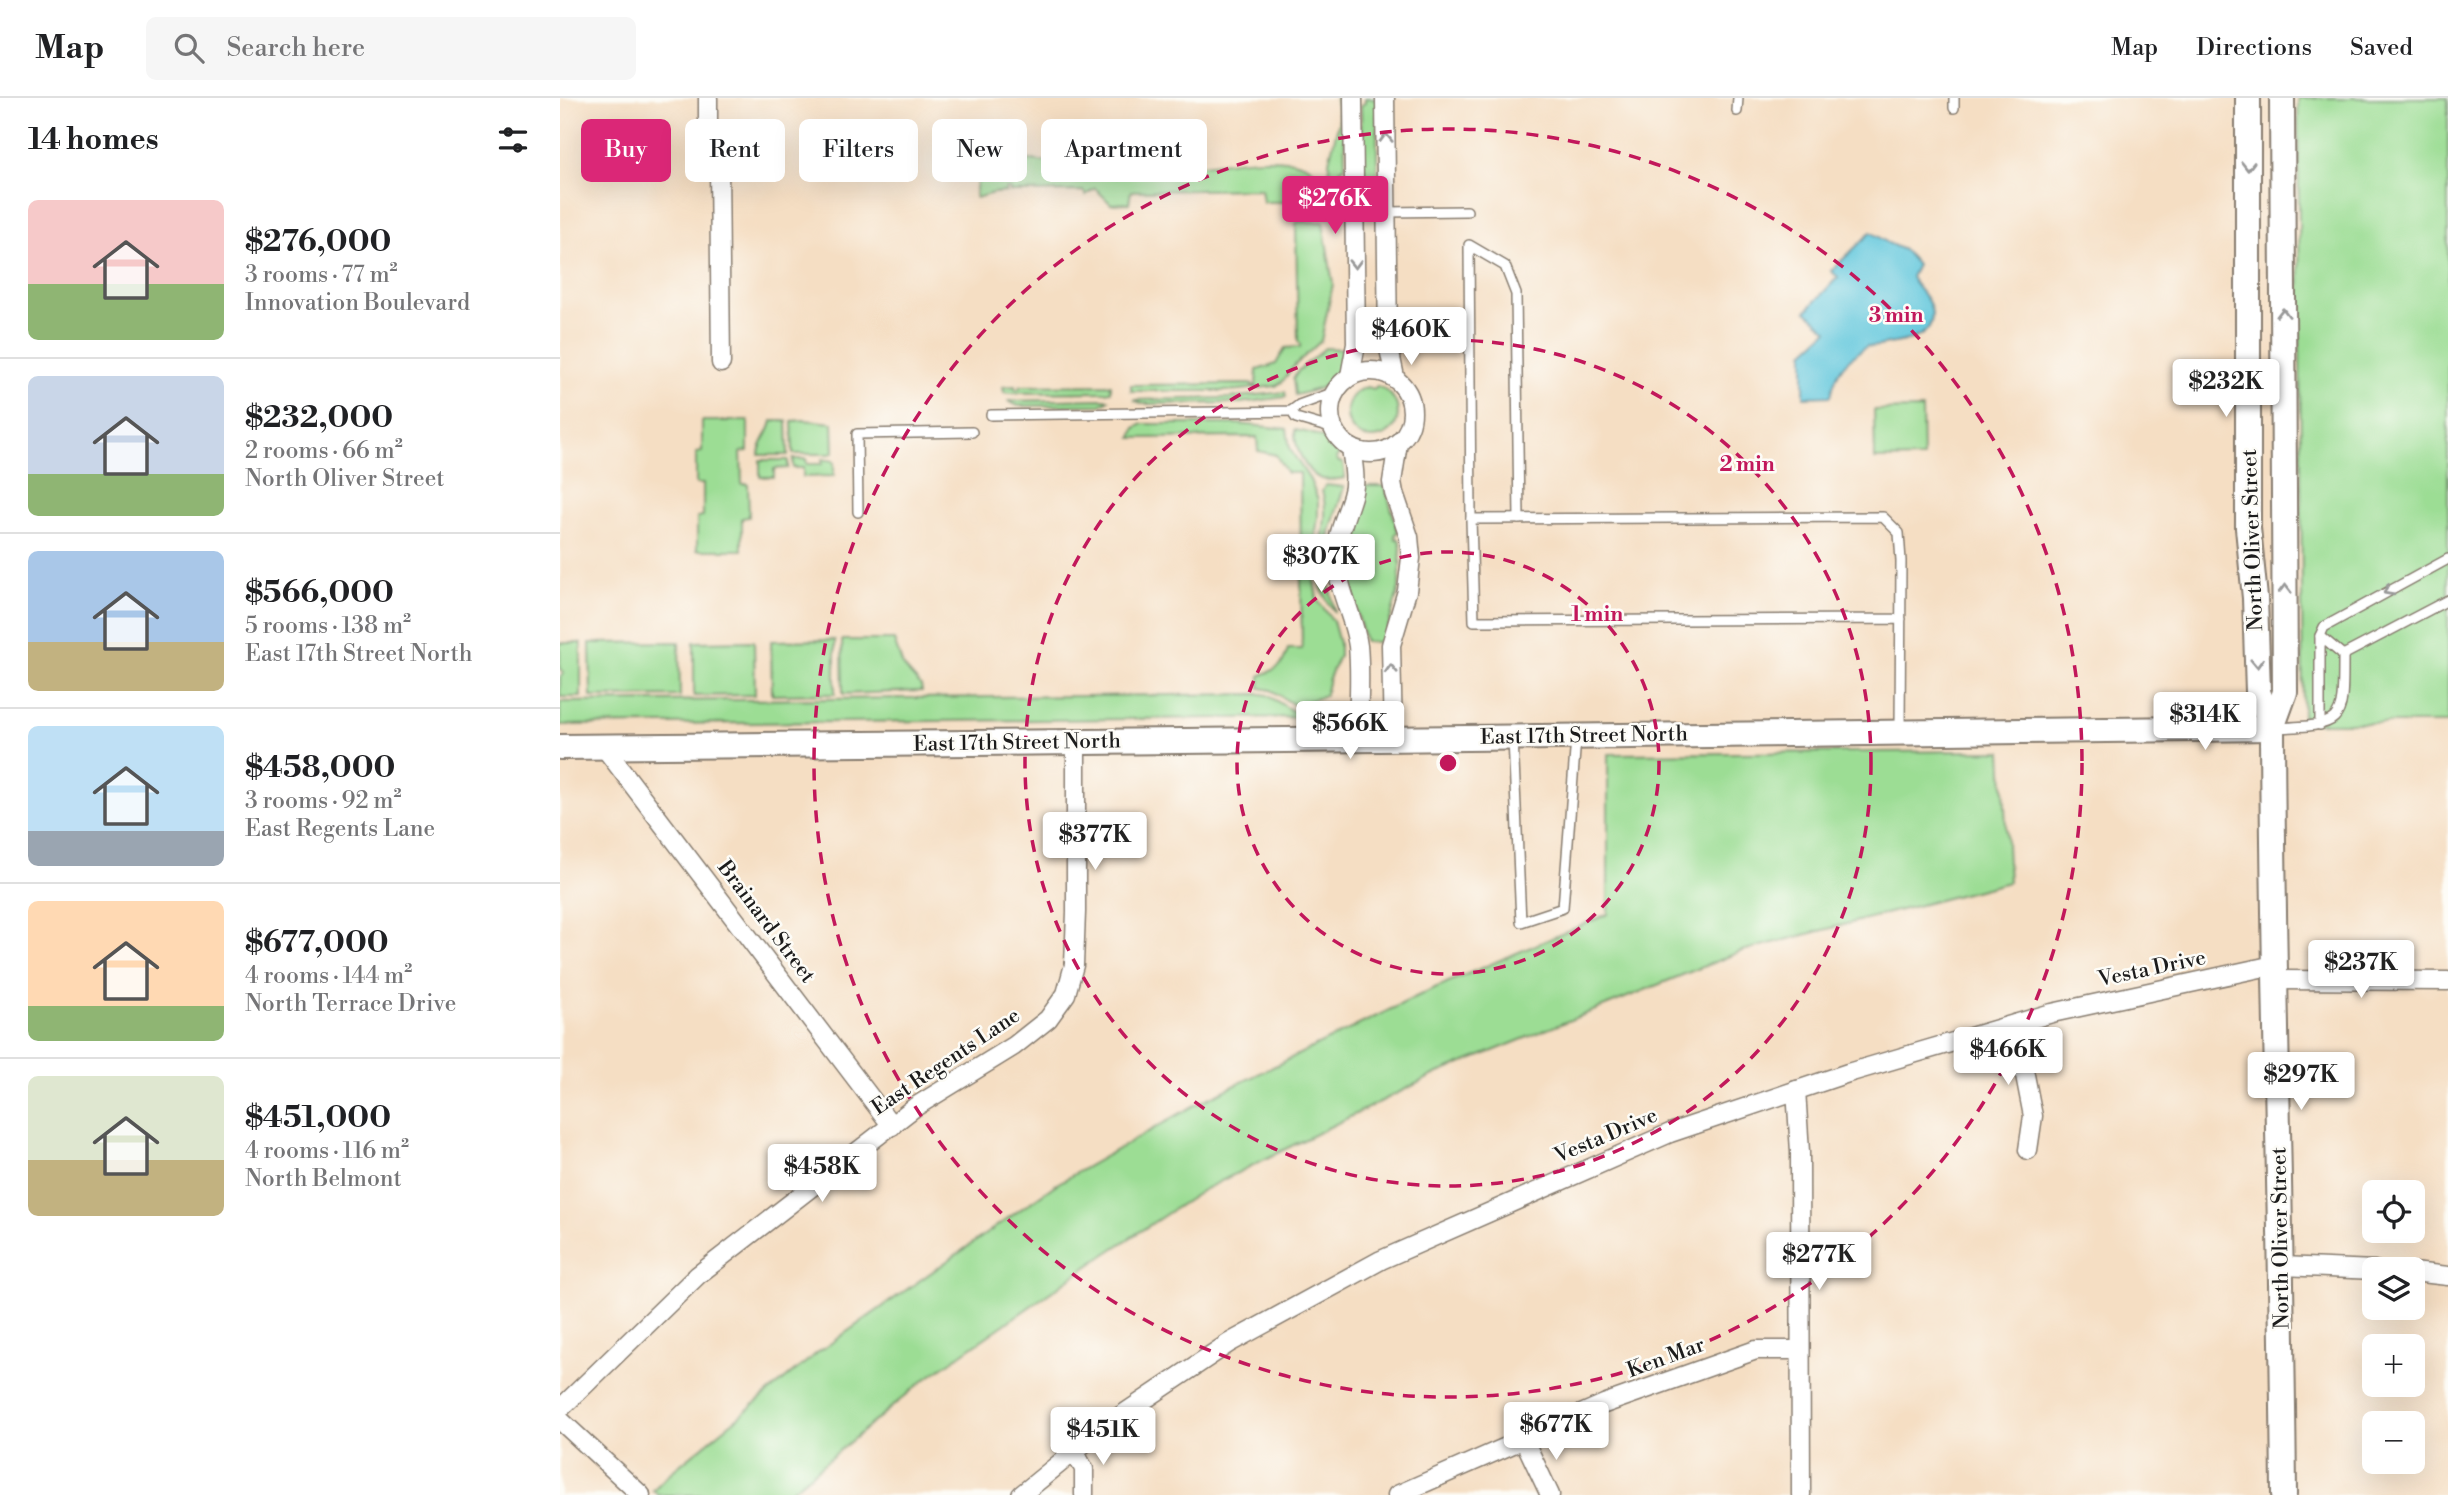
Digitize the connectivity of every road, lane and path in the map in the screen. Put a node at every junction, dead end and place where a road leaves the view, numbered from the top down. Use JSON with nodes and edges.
{"nodes":[{"id":1,"x":708,"y":98,"type":"edge"},
{"id":2,"x":1353,"y":98,"type":"edge"},
{"id":3,"x":1385,"y":98,"type":"edge"},
{"id":4,"x":1738,"y":98,"type":"edge"},
{"id":5,"x":2248,"y":98,"type":"edge"},
{"id":6,"x":2283,"y":98,"type":"edge"},
{"id":7,"x":1737,"y":111,"type":"dead end"},
{"id":8,"x":1467,"y":211,"type":"dead end"},
{"id":9,"x":1386,"y":212,"type":"junction"},
{"id":10,"x":721,"y":363,"type":"dead end"},
{"id":11,"x":1350,"y":376,"type":"junction"},
{"id":12,"x":1395,"y":377,"type":"junction"},
{"id":13,"x":1335,"y":392,"type":"junction"},
{"id":14,"x":1291,"y":411,"type":"junction"},
{"id":15,"x":991,"y":415,"type":"dead end"},
{"id":16,"x":1334,"y":429,"type":"junction"},
{"id":17,"x":972,"y":432,"type":"dead end"},
{"id":18,"x":1398,"y":443,"type":"junction"},
{"id":19,"x":1351,"y":448,"type":"junction"},
{"id":20,"x":858,"y":512,"type":"dead end"},
{"id":21,"x":1471,"y":519,"type":"junction"},
{"id":22,"x":1519,"y":519,"type":"junction"},
{"id":23,"x":2448,"y":559,"type":"edge"},
{"id":24,"x":2448,"y":600,"type":"edge"},
{"id":25,"x":1901,"y":619,"type":"junction"},
{"id":26,"x":2320,"y":636,"type":"junction"},
{"id":27,"x":2343,"y":655,"type":"junction"},
{"id":28,"x":2320,"y":724,"type":"junction"},
{"id":29,"x":2272,"y":728,"type":"junction"},
{"id":30,"x":1900,"y":732,"type":"junction"},
{"id":31,"x":1513,"y":736,"type":"junction"},
{"id":32,"x":1576,"y":736,"type":"junction"},
{"id":33,"x":1393,"y":737,"type":"junction"},
{"id":34,"x":1358,"y":738,"type":"junction"},
{"id":35,"x":1076,"y":743,"type":"junction"},
{"id":36,"x":560,"y":747,"type":"edge"},
{"id":37,"x":604,"y":747,"type":"junction"},
{"id":38,"x":2274,"y":972,"type":"junction"},
{"id":39,"x":2448,"y":981,"type":"edge"},
{"id":40,"x":2015,"y":1024,"type":"junction"},
{"id":41,"x":1796,"y":1090,"type":"junction"},
{"id":42,"x":892,"y":1126,"type":"junction"},
{"id":43,"x":2028,"y":1150,"type":"dead end"},
{"id":44,"x":2283,"y":1266,"type":"junction"},
{"id":45,"x":2362,"y":1269,"type":"edge"},
{"id":46,"x":2425,"y":1273,"type":"edge"},
{"id":47,"x":2448,"y":1276,"type":"edge"},
{"id":48,"x":1800,"y":1350,"type":"junction"},
{"id":49,"x":560,"y":1409,"type":"edge"},
{"id":50,"x":560,"y":1420,"type":"edge"},
{"id":51,"x":1524,"y":1440,"type":"junction"},
{"id":52,"x":1074,"y":1451,"type":"junction"},
{"id":53,"x":641,"y":1495,"type":"edge"},
{"id":54,"x":1021,"y":1495,"type":"edge"},
{"id":55,"x":1084,"y":1495,"type":"edge"},
{"id":56,"x":1397,"y":1495,"type":"edge"},
{"id":57,"x":1550,"y":1495,"type":"edge"},
{"id":58,"x":1801,"y":1495,"type":"edge"},
{"id":59,"x":2284,"y":1495,"type":"edge"}],
"edges":[{"from":1,"to":10,"type":"street"},
{"from":2,"to":11,"type":"street","one_way":true},
{"from":9,"to":3,"type":"street","one_way":true},
{"from":4,"to":7,"type":"lane"},
{"from":5,"to":29,"type":"main road","name":"North Oliver Street","one_way":true},
{"from":29,"to":6,"type":"main road","name":"North Oliver Street","one_way":true},
{"from":8,"to":9,"type":"lane"},
{"from":9,"to":12,"type":"street"},
{"from":11,"to":12,"type":"street"},
{"from":11,"to":13,"type":"street"},
{"from":12,"to":18,"type":"street"},
{"from":13,"to":14,"type":"lane"},
{"from":13,"to":16,"type":"street"},
{"from":14,"to":15,"type":"lane"},
{"from":14,"to":16,"type":"lane"},
{"from":16,"to":19,"type":"street"},
{"from":17,"to":20,"type":"lane"},
{"from":18,"to":19,"type":"street"},
{"from":33,"to":18,"type":"street","one_way":true},
{"from":19,"to":34,"type":"street"},
{"from":21,"to":22,"type":"lane"},
{"from":21,"to":22,"type":"lane"},
{"from":21,"to":25,"type":"lane"},
{"from":22,"to":25,"type":"lane"},
{"from":23,"to":26,"type":"lane","one_way":true},
{"from":24,"to":27,"type":"lane"},
{"from":25,"to":30,"type":"lane"},
{"from":26,"to":27,"type":"lane"},
{"from":26,"to":28,"type":"lane"},
{"from":27,"to":28,"type":"lane"},
{"from":28,"to":29,"type":"lane"},
{"from":29,"to":30,"type":"main road","name":"East 17th Street North"},
{"from":29,"to":38,"type":"main road","name":"North Oliver Street"},
{"from":30,"to":32,"type":"main road","name":"East 17th Street North"},
{"from":31,"to":32,"type":"main road","name":"East 17th Street North"},
{"from":31,"to":32,"type":"lane"},
{"from":31,"to":33,"type":"main road","name":"East 17th Street North"},
{"from":33,"to":34,"type":"main road","name":"East 17th Street North"},
{"from":34,"to":35,"type":"main road","name":"East 17th Street North"},
{"from":35,"to":37,"type":"main road","name":"East 17th Street North"},
{"from":35,"to":42,"type":"street","name":"East Regents Lane"},
{"from":36,"to":37,"type":"main road","name":"East 17th Street North"},
{"from":37,"to":42,"type":"street","name":"Brainard Street"},
{"from":38,"to":39,"type":"street","name":"Vesta Drive"},
{"from":38,"to":40,"type":"street","name":"Vesta Drive"},
{"from":38,"to":44,"type":"main road","name":"North Oliver Street"},
{"from":40,"to":41,"type":"street","name":"Vesta Drive"},
{"from":40,"to":43,"type":"street"},
{"from":41,"to":48,"type":"street"},
{"from":41,"to":52,"type":"street","name":"Vesta Drive"},
{"from":42,"to":49,"type":"street","name":"East Regents Lane"},
{"from":44,"to":45,"type":"street"},
{"from":44,"to":59,"type":"main road","name":"North Oliver Street"},
{"from":46,"to":47,"type":"street"},
{"from":48,"to":51,"type":"street","name":"Ken Mar"},
{"from":48,"to":58,"type":"street"},
{"from":50,"to":53,"type":"street"},
{"from":51,"to":56,"type":"street","name":"Ken Mar"},
{"from":51,"to":57,"type":"street"},
{"from":52,"to":54,"type":"street","name":"Vesta Drive"},
{"from":52,"to":55,"type":"street"}]}
